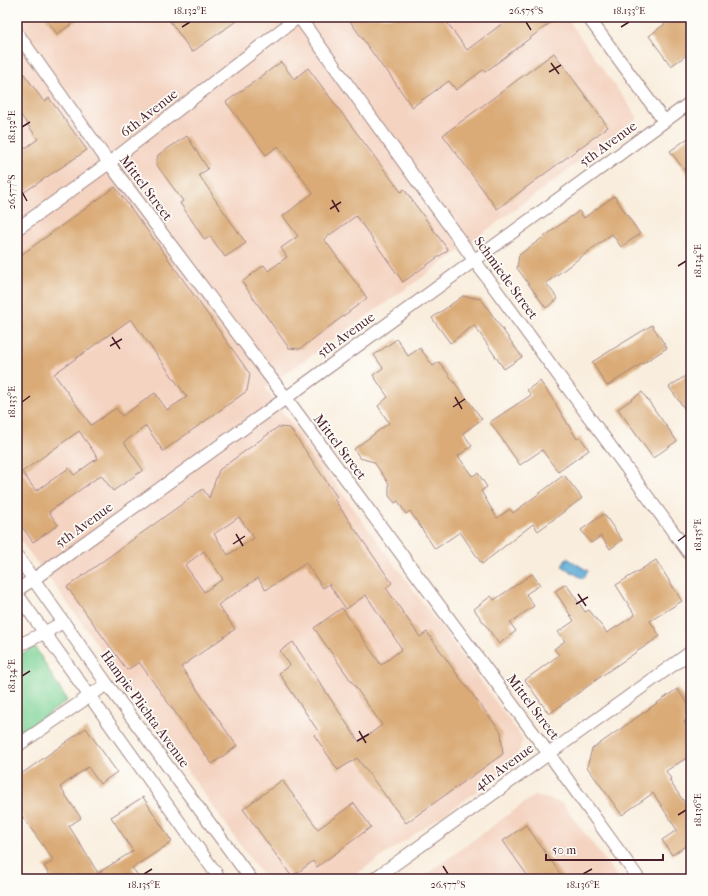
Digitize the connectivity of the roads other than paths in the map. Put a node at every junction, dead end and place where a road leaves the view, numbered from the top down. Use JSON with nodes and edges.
{"nodes":[{"id":1,"x":298,"y":17,"type":"edge"},
{"id":2,"x":588,"y":17,"type":"edge"},
{"id":3,"x":17,"y":33,"type":"edge"},
{"id":4,"x":691,"y":102,"type":"edge"},
{"id":5,"x":664,"y":121,"type":"junction"},
{"id":6,"x":109,"y":163,"type":"junction"},
{"id":7,"x":17,"y":229,"type":"edge"},
{"id":8,"x":474,"y":260,"type":"junction"},
{"id":9,"x":286,"y":398,"type":"junction"},
{"id":10,"x":17,"y":556,"type":"edge"},
{"id":11,"x":691,"y":556,"type":"edge"},
{"id":12,"x":34,"y":579,"type":"junction"},
{"id":13,"x":17,"y":590,"type":"edge"},
{"id":14,"x":17,"y":594,"type":"edge"},
{"id":15,"x":63,"y":622,"type":"junction"},
{"id":16,"x":44,"y":633,"type":"junction"},
{"id":17,"x":17,"y":646,"type":"edge"},
{"id":18,"x":691,"y":652,"type":"edge"},
{"id":19,"x":107,"y":684,"type":"junction"},
{"id":20,"x":89,"y":697,"type":"junction"},
{"id":21,"x":17,"y":746,"type":"edge"},
{"id":22,"x":549,"y":754,"type":"junction"},
{"id":23,"x":220,"y":879,"type":"edge"},
{"id":24,"x":251,"y":879,"type":"edge"},
{"id":25,"x":374,"y":879,"type":"edge"},
{"id":26,"x":639,"y":879,"type":"edge"}],
"edges":[{"from":1,"to":6,"type":"street","name":"6th Avenue"},
{"from":1,"to":8,"type":"street","name":"Schmiede Street"},
{"from":2,"to":5,"type":"street"},
{"from":3,"to":6,"type":"street","name":"Mittel Street"},
{"from":4,"to":5,"type":"street","name":"5th Avenue"},
{"from":5,"to":8,"type":"street","name":"5th Avenue"},
{"from":6,"to":7,"type":"street","name":"6th Avenue"},
{"from":6,"to":9,"type":"street","name":"Mittel Street"},
{"from":8,"to":9,"type":"street","name":"5th Avenue"},
{"from":8,"to":11,"type":"street","name":"Schmiede Street"},
{"from":9,"to":12,"type":"street","name":"5th Avenue"},
{"from":9,"to":22,"type":"street","name":"Mittel Street"},
{"from":10,"to":12,"type":"street","name":"Hampie Plichta Avenue"},
{"from":12,"to":13,"type":"street","name":"5th Avenue"},
{"from":12,"to":15,"type":"street","name":"Hampie Plichta Avenue"},
{"from":14,"to":16,"type":"street"},
{"from":15,"to":16,"type":"street"},
{"from":15,"to":19,"type":"street","name":"Hampie Plichta Avenue"},
{"from":16,"to":17,"type":"street"},
{"from":16,"to":20,"type":"street"},
{"from":18,"to":22,"type":"street","name":"4th Avenue"},
{"from":19,"to":20,"type":"street"},
{"from":19,"to":24,"type":"street","name":"Hampie Plichta Avenue"},
{"from":20,"to":21,"type":"street"},
{"from":20,"to":23,"type":"street"},
{"from":22,"to":25,"type":"street","name":"4th Avenue"},
{"from":22,"to":26,"type":"street","name":"Mittel Street"}]}
